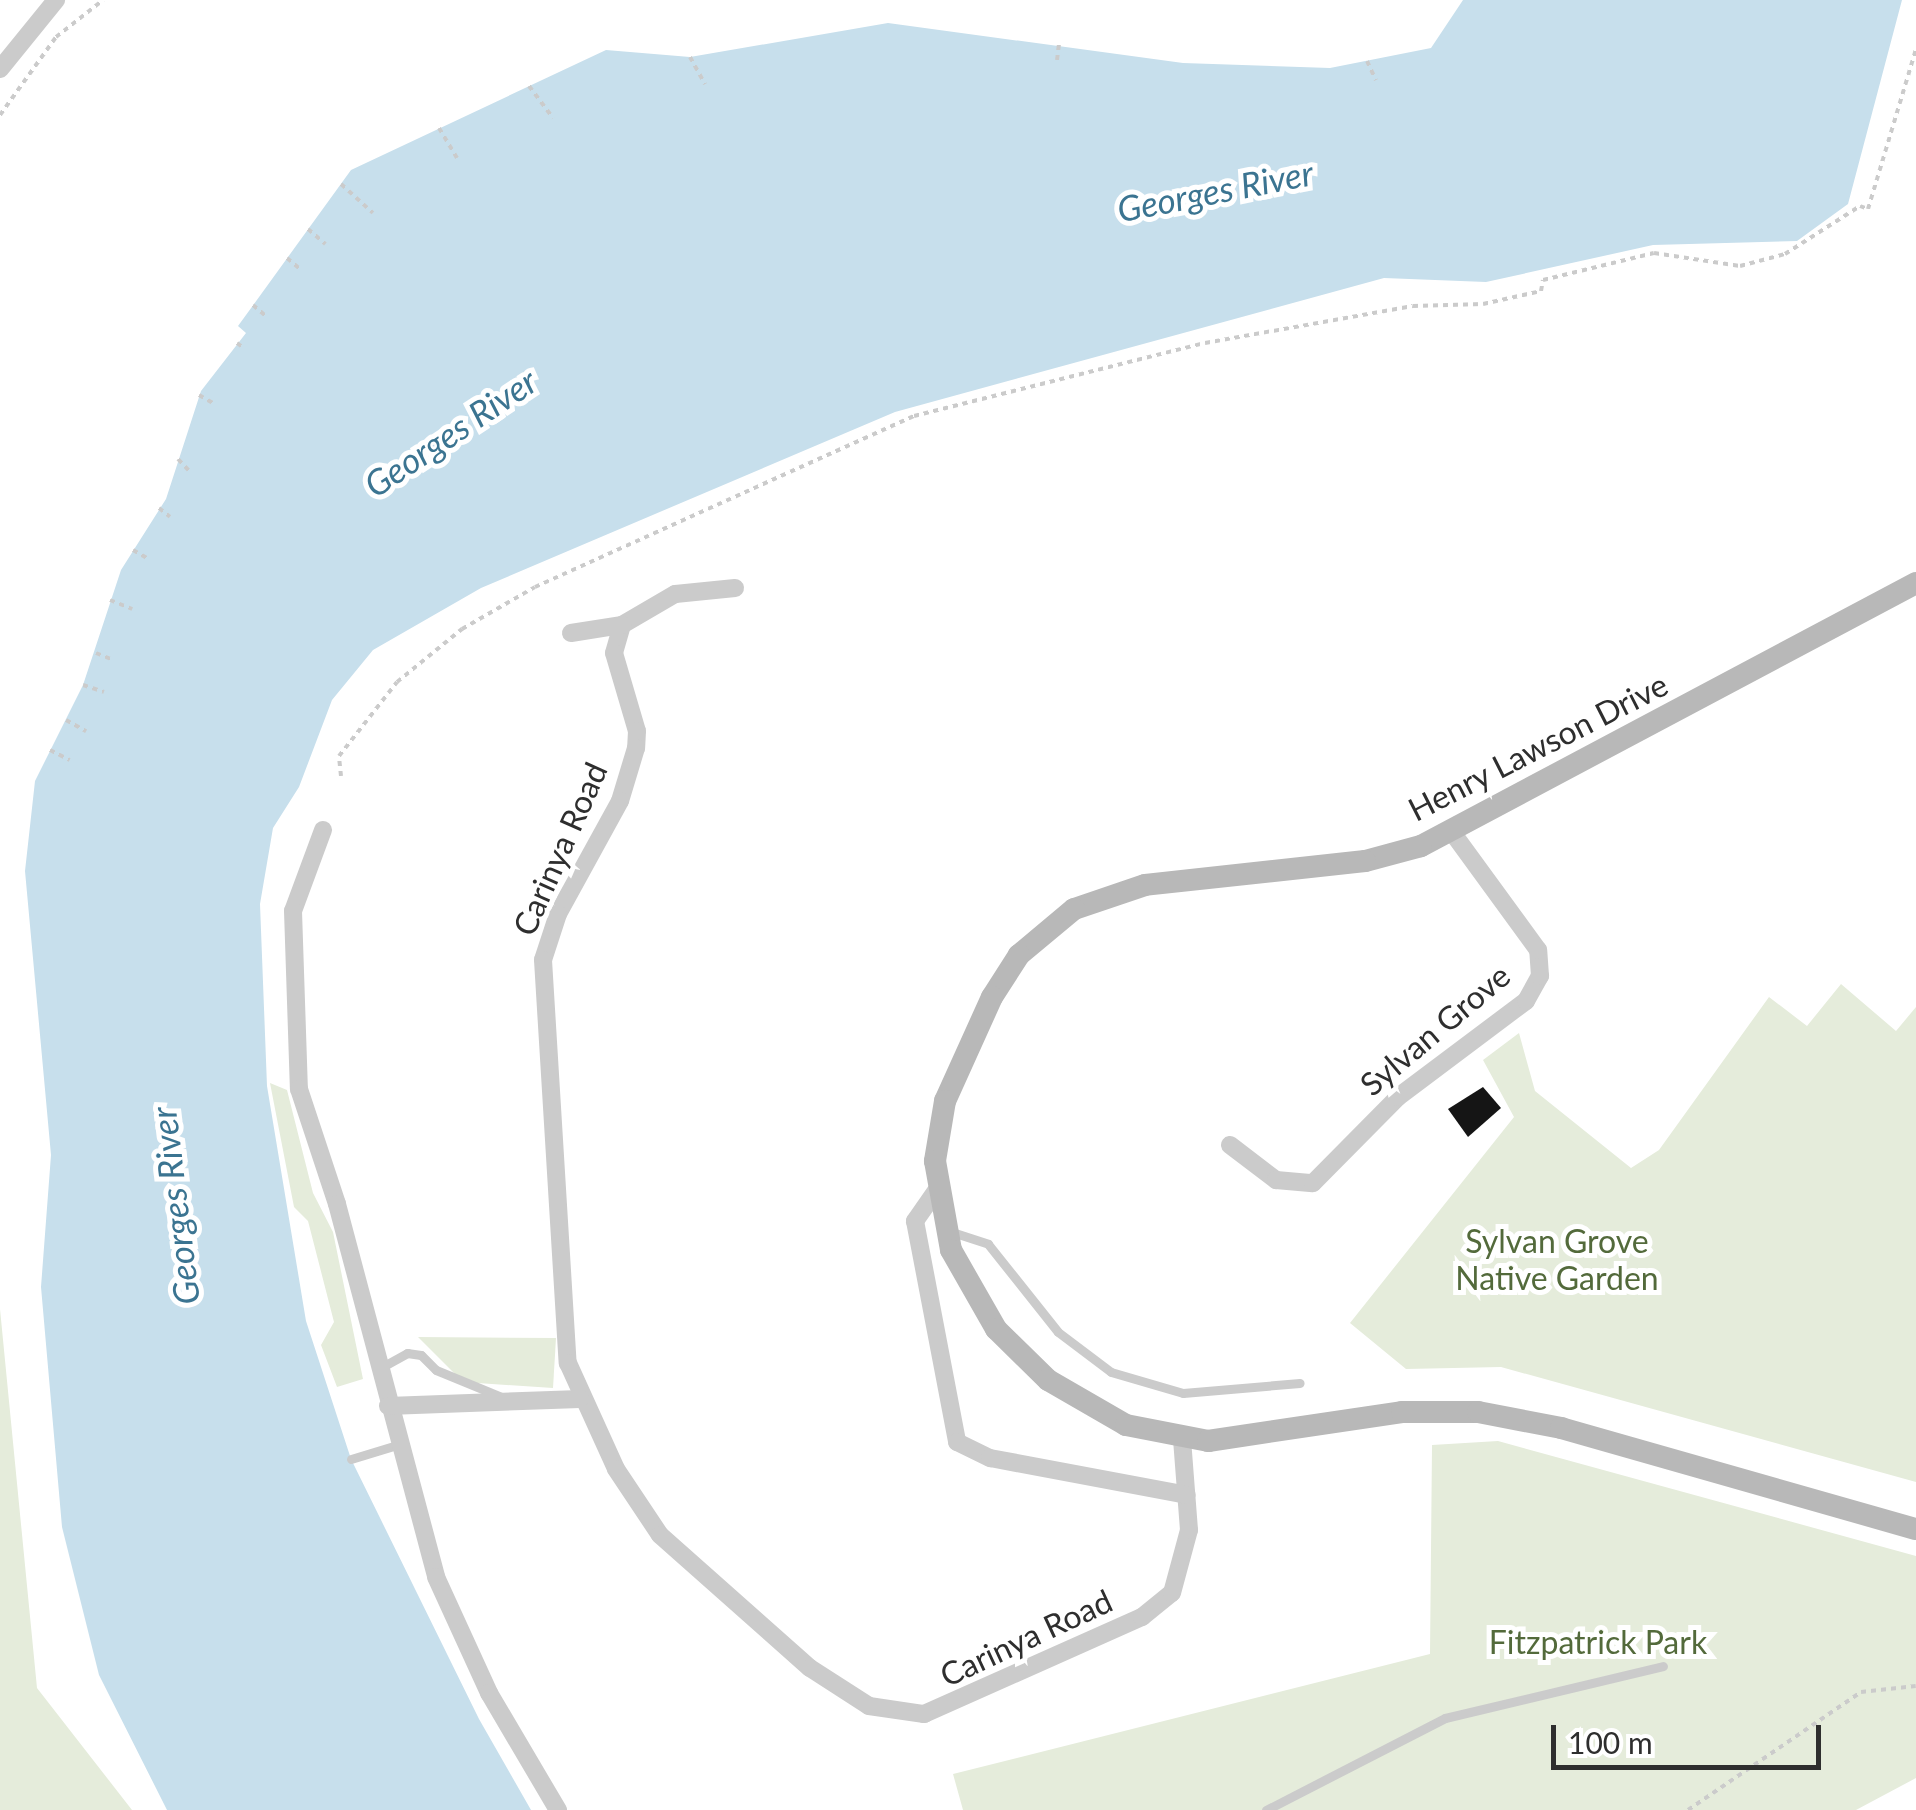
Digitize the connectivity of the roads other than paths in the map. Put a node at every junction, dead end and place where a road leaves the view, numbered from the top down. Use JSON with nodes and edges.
{"nodes":[{"id":1,"x":56,"y":0,"type":"edge"},
{"id":2,"x":0,"y":68,"type":"edge"},
{"id":3,"x":1916,"y":583,"type":"edge"},
{"id":4,"x":735,"y":588,"type":"dead end"},
{"id":5,"x":622,"y":625,"type":"junction"},
{"id":6,"x":571,"y":633,"type":"dead end"},
{"id":7,"x":323,"y":830,"type":"dead end"},
{"id":8,"x":1452,"y":832,"type":"junction"},
{"id":9,"x":1230,"y":1145,"type":"dead end"},
{"id":10,"x":936,"y":1190,"type":"junction"},
{"id":11,"x":944,"y":1230,"type":"junction"},
{"id":12,"x":382,"y":1367,"type":"junction"},
{"id":13,"x":1300,"y":1384,"type":"dead end"},
{"id":14,"x":511,"y":1399,"type":"junction"},
{"id":15,"x":580,"y":1399,"type":"junction"},
{"id":16,"x":388,"y":1406,"type":"junction"},
{"id":17,"x":1182,"y":1438,"type":"junction"},
{"id":18,"x":396,"y":1446,"type":"junction"},
{"id":19,"x":350,"y":1459,"type":"dead end"},
{"id":20,"x":1187,"y":1495,"type":"junction"},
{"id":21,"x":1916,"y":1530,"type":"edge"},
{"id":22,"x":1663,"y":1666,"type":"dead end"},
{"id":23,"x":558,"y":1810,"type":"edge"},
{"id":24,"x":1266,"y":1810,"type":"edge"}],
"edges":[{"from":1,"to":2,"type":"street"},
{"from":3,"to":8,"type":"main road","name":"Henry Lawson Drive"},
{"from":4,"to":5,"type":"street"},
{"from":5,"to":6,"type":"street"},
{"from":5,"to":15,"type":"street","name":"Carinya Road"},
{"from":7,"to":12,"type":"street"},
{"from":8,"to":9,"type":"street","name":"Sylvan Grove"},
{"from":8,"to":10,"type":"main road","name":"Henry Lawson Drive"},
{"from":10,"to":11,"type":"main road","name":"Henry Lawson Drive"},
{"from":10,"to":20,"type":"street","name":"Henry Lawson Drive"},
{"from":11,"to":13,"type":"lane"},
{"from":11,"to":17,"type":"main road","name":"Henry Lawson Drive"},
{"from":12,"to":14,"type":"lane"},
{"from":12,"to":16,"type":"street"},
{"from":14,"to":15,"type":"street"},
{"from":14,"to":16,"type":"street"},
{"from":15,"to":20,"type":"street","name":"Carinya Road"},
{"from":16,"to":18,"type":"street"},
{"from":17,"to":20,"type":"street","name":"Carinya Road"},
{"from":17,"to":21,"type":"main road","name":"Henry Lawson Drive"},
{"from":18,"to":19,"type":"lane"},
{"from":18,"to":23,"type":"street"},
{"from":22,"to":24,"type":"lane"}]}
